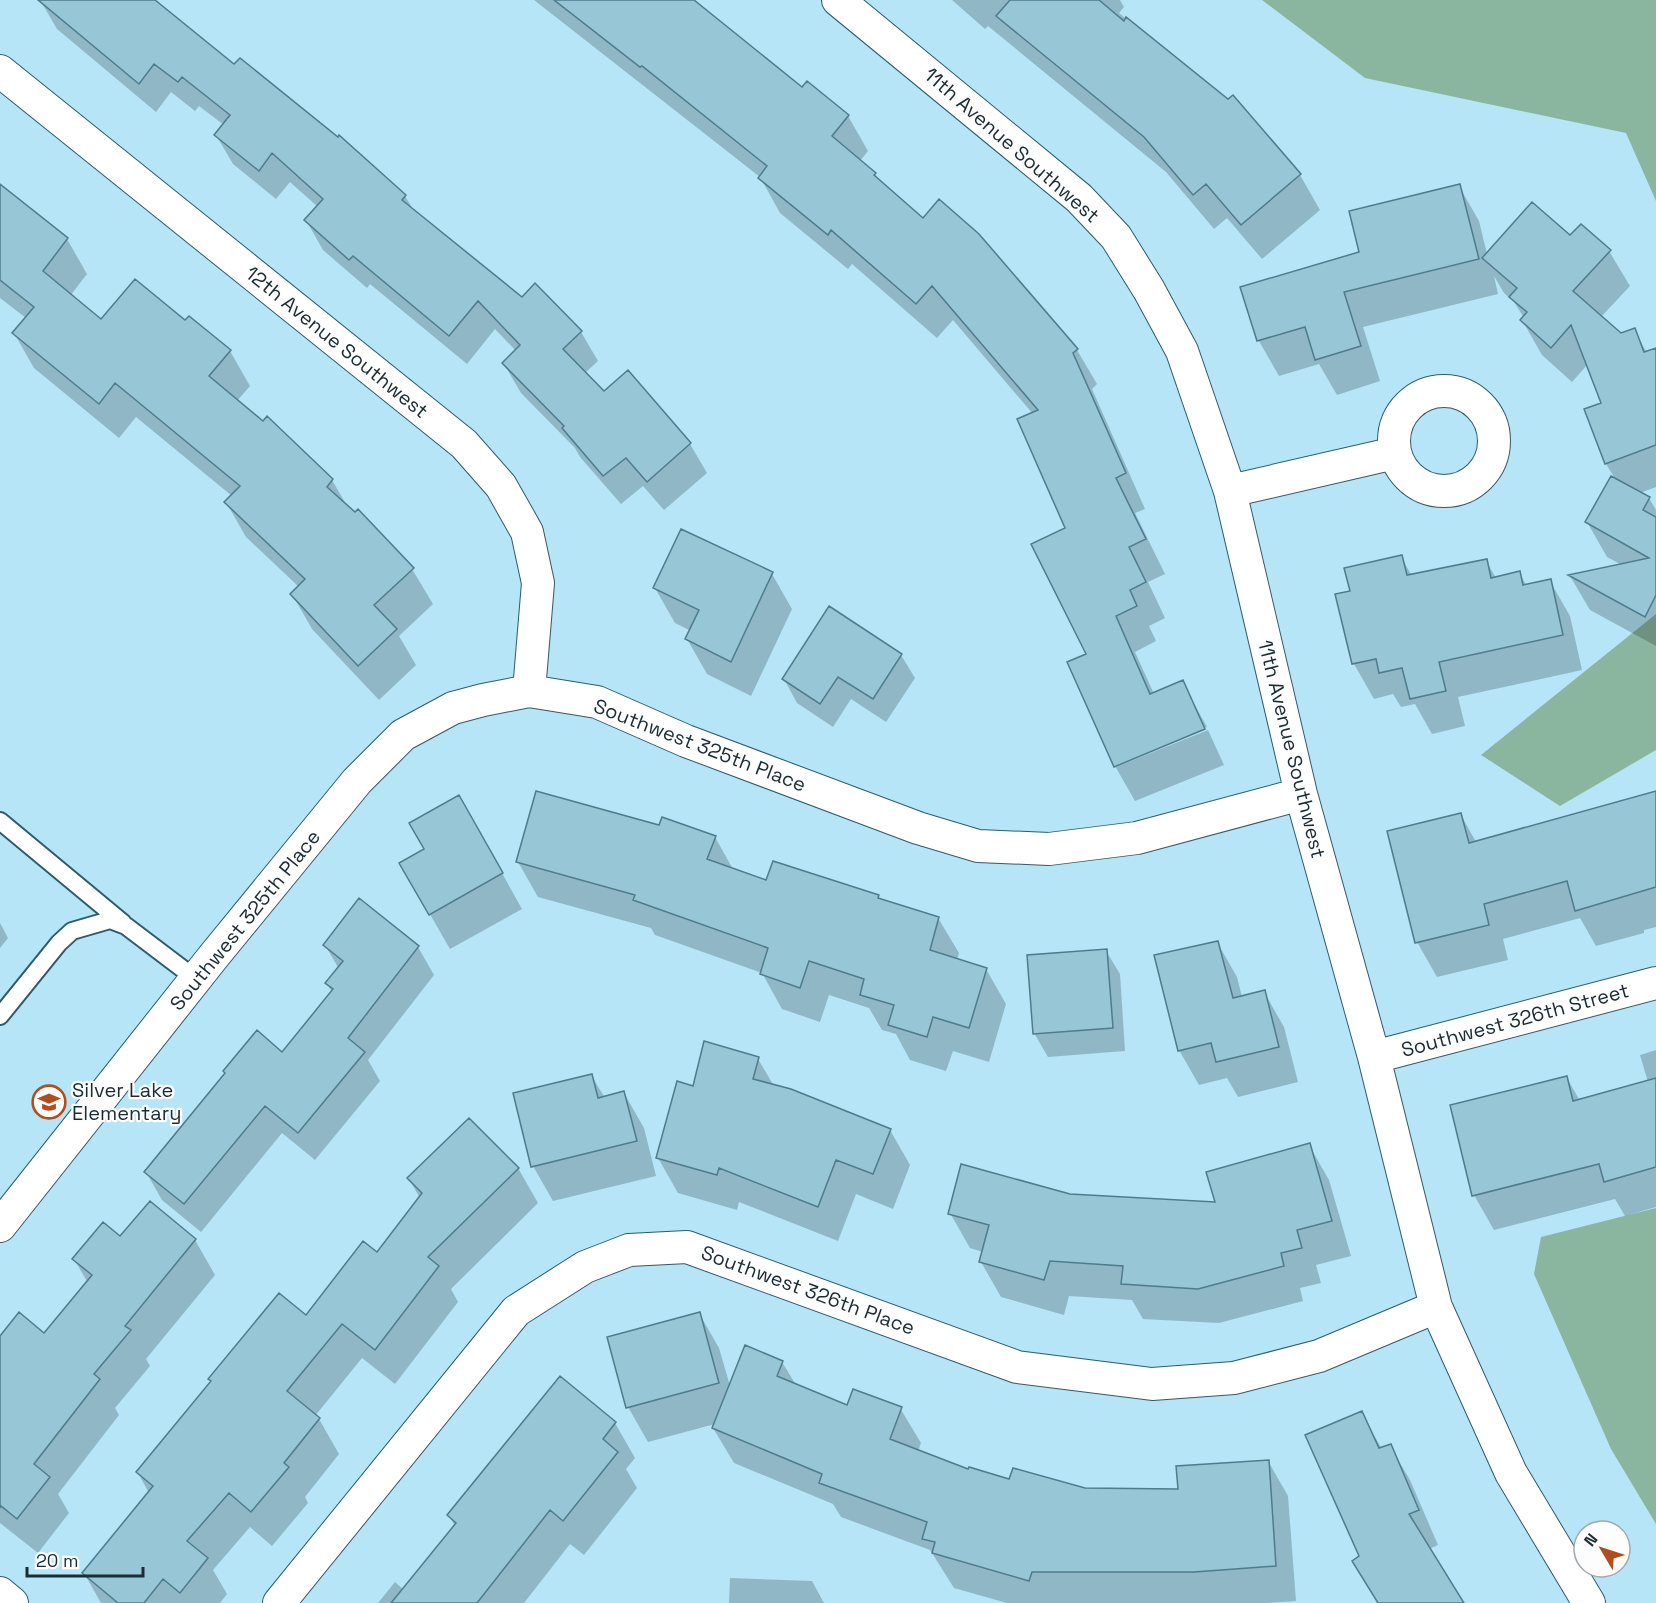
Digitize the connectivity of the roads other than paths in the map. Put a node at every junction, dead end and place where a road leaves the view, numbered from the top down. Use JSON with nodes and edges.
{"nodes":[{"id":1,"x":838,"y":0,"type":"edge"},
{"id":2,"x":0,"y":71,"type":"edge"},
{"id":3,"x":1395,"y":453,"type":"dead end"},
{"id":4,"x":1230,"y":491,"type":"junction"},
{"id":5,"x":529,"y":691,"type":"junction"},
{"id":6,"x":1301,"y":794,"type":"junction"},
{"id":7,"x":0,"y":821,"type":"edge"},
{"id":8,"x":126,"y":926,"type":"junction"},
{"id":9,"x":196,"y":979,"type":"junction"},
{"id":10,"x":1656,"y":983,"type":"edge"},
{"id":11,"x":0,"y":1016,"type":"edge"},
{"id":12,"x":1374,"y":1057,"type":"junction"},
{"id":13,"x":0,"y":1226,"type":"edge"},
{"id":14,"x":1436,"y":1307,"type":"junction"},
{"id":15,"x":0,"y":1593,"type":"edge"},
{"id":16,"x":12,"y":1603,"type":"edge"},
{"id":17,"x":279,"y":1603,"type":"edge"},
{"id":18,"x":1589,"y":1603,"type":"edge"}],
"edges":[{"from":1,"to":4,"type":"street","name":"11th Avenue Southwest"},
{"from":2,"to":5,"type":"street","name":"12th Avenue Southwest"},
{"from":3,"to":4,"type":"street"},
{"from":4,"to":6,"type":"street","name":"11th Avenue Southwest"},
{"from":5,"to":6,"type":"street","name":"Southwest 325th Place"},
{"from":5,"to":9,"type":"street","name":"Southwest 325th Place"},
{"from":6,"to":12,"type":"street","name":"11th Avenue Southwest"},
{"from":7,"to":8,"type":"lane"},
{"from":8,"to":9,"type":"lane"},
{"from":8,"to":11,"type":"lane"},
{"from":9,"to":13,"type":"street","name":"Southwest 325th Place"},
{"from":10,"to":12,"type":"street","name":"Southwest 326th Street"},
{"from":12,"to":14,"type":"street","name":"11th Avenue Southwest"},
{"from":14,"to":17,"type":"street","name":"Southwest 326th Place"},
{"from":14,"to":18,"type":"street","name":"11th Avenue Southwest"},
{"from":15,"to":16,"type":"street"}]}
